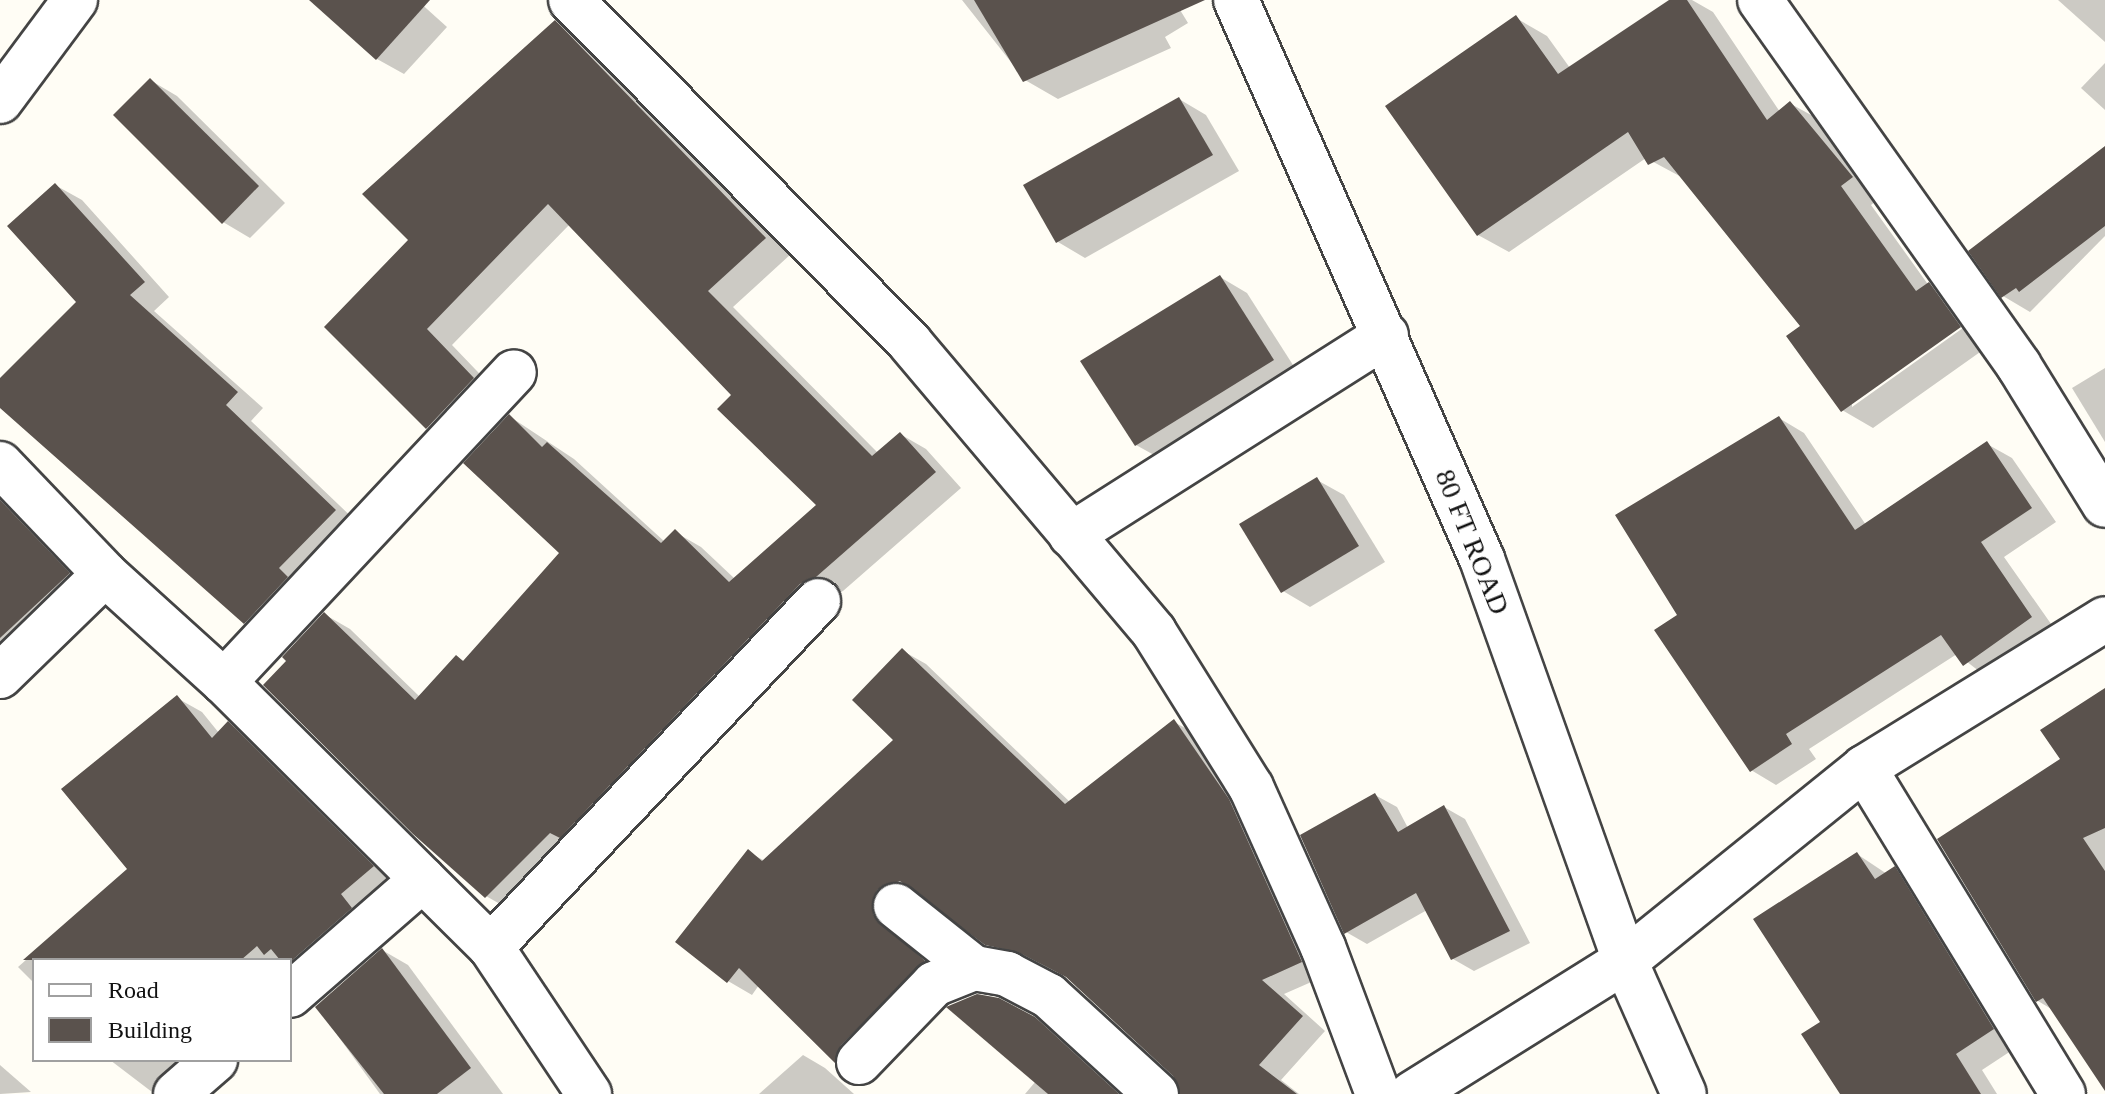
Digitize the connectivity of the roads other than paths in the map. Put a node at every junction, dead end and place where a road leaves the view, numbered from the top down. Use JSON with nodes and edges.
{"nodes":[{"id":1,"x":75,"y":0,"type":"edge"},
{"id":2,"x":571,"y":0,"type":"edge"},
{"id":3,"x":1236,"y":0,"type":"edge"},
{"id":4,"x":1760,"y":0,"type":"edge"},
{"id":5,"x":0,"y":101,"type":"edge"},
{"id":6,"x":1386,"y":335,"type":"junction"},
{"id":7,"x":514,"y":372,"type":"dead end"},
{"id":8,"x":0,"y":464,"type":"edge"},
{"id":9,"x":2105,"y":505,"type":"edge"},
{"id":10,"x":1071,"y":535,"type":"junction"},
{"id":11,"x":105,"y":574,"type":"junction"},
{"id":12,"x":818,"y":601,"type":"dead end"},
{"id":13,"x":2105,"y":619,"type":"edge"},
{"id":14,"x":0,"y":676,"type":"edge"},
{"id":15,"x":224,"y":682,"type":"junction"},
{"id":16,"x":1864,"y":768,"type":"junction"},
{"id":17,"x":423,"y":879,"type":"junction"},
{"id":18,"x":896,"y":906,"type":"dead end"},
{"id":19,"x":491,"y":947,"type":"junction"},
{"id":20,"x":1625,"y":961,"type":"junction"},
{"id":21,"x":974,"y":968,"type":"junction"},
{"id":22,"x":292,"y":993,"type":"edge"},
{"id":23,"x":213,"y":1062,"type":"edge"},
{"id":24,"x":859,"y":1062,"type":"dead end"},
{"id":25,"x":176,"y":1094,"type":"edge"},
{"id":26,"x":589,"y":1094,"type":"edge"},
{"id":27,"x":1156,"y":1094,"type":"edge"},
{"id":28,"x":1378,"y":1094,"type":"edge"},
{"id":29,"x":1412,"y":1094,"type":"edge"},
{"id":30,"x":1684,"y":1094,"type":"edge"},
{"id":31,"x":2063,"y":1094,"type":"edge"}],
"edges":[{"from":1,"to":5,"type":"street"},
{"from":2,"to":10,"type":"street"},
{"from":3,"to":6,"type":"street","name":"80 FT ROAD"},
{"from":4,"to":9,"type":"street"},
{"from":6,"to":10,"type":"street"},
{"from":6,"to":20,"type":"street","name":"80 FT ROAD"},
{"from":7,"to":15,"type":"street"},
{"from":8,"to":11,"type":"street"},
{"from":10,"to":28,"type":"street"},
{"from":11,"to":14,"type":"street"},
{"from":11,"to":15,"type":"street"},
{"from":12,"to":19,"type":"street"},
{"from":13,"to":16,"type":"street"},
{"from":15,"to":17,"type":"street"},
{"from":16,"to":20,"type":"street"},
{"from":16,"to":31,"type":"street"},
{"from":17,"to":19,"type":"street"},
{"from":17,"to":22,"type":"street"},
{"from":18,"to":21,"type":"street"},
{"from":19,"to":26,"type":"street"},
{"from":20,"to":29,"type":"street"},
{"from":20,"to":30,"type":"street","name":"80 FT ROAD"},
{"from":21,"to":24,"type":"street"},
{"from":21,"to":27,"type":"street"},
{"from":23,"to":25,"type":"street"}]}
